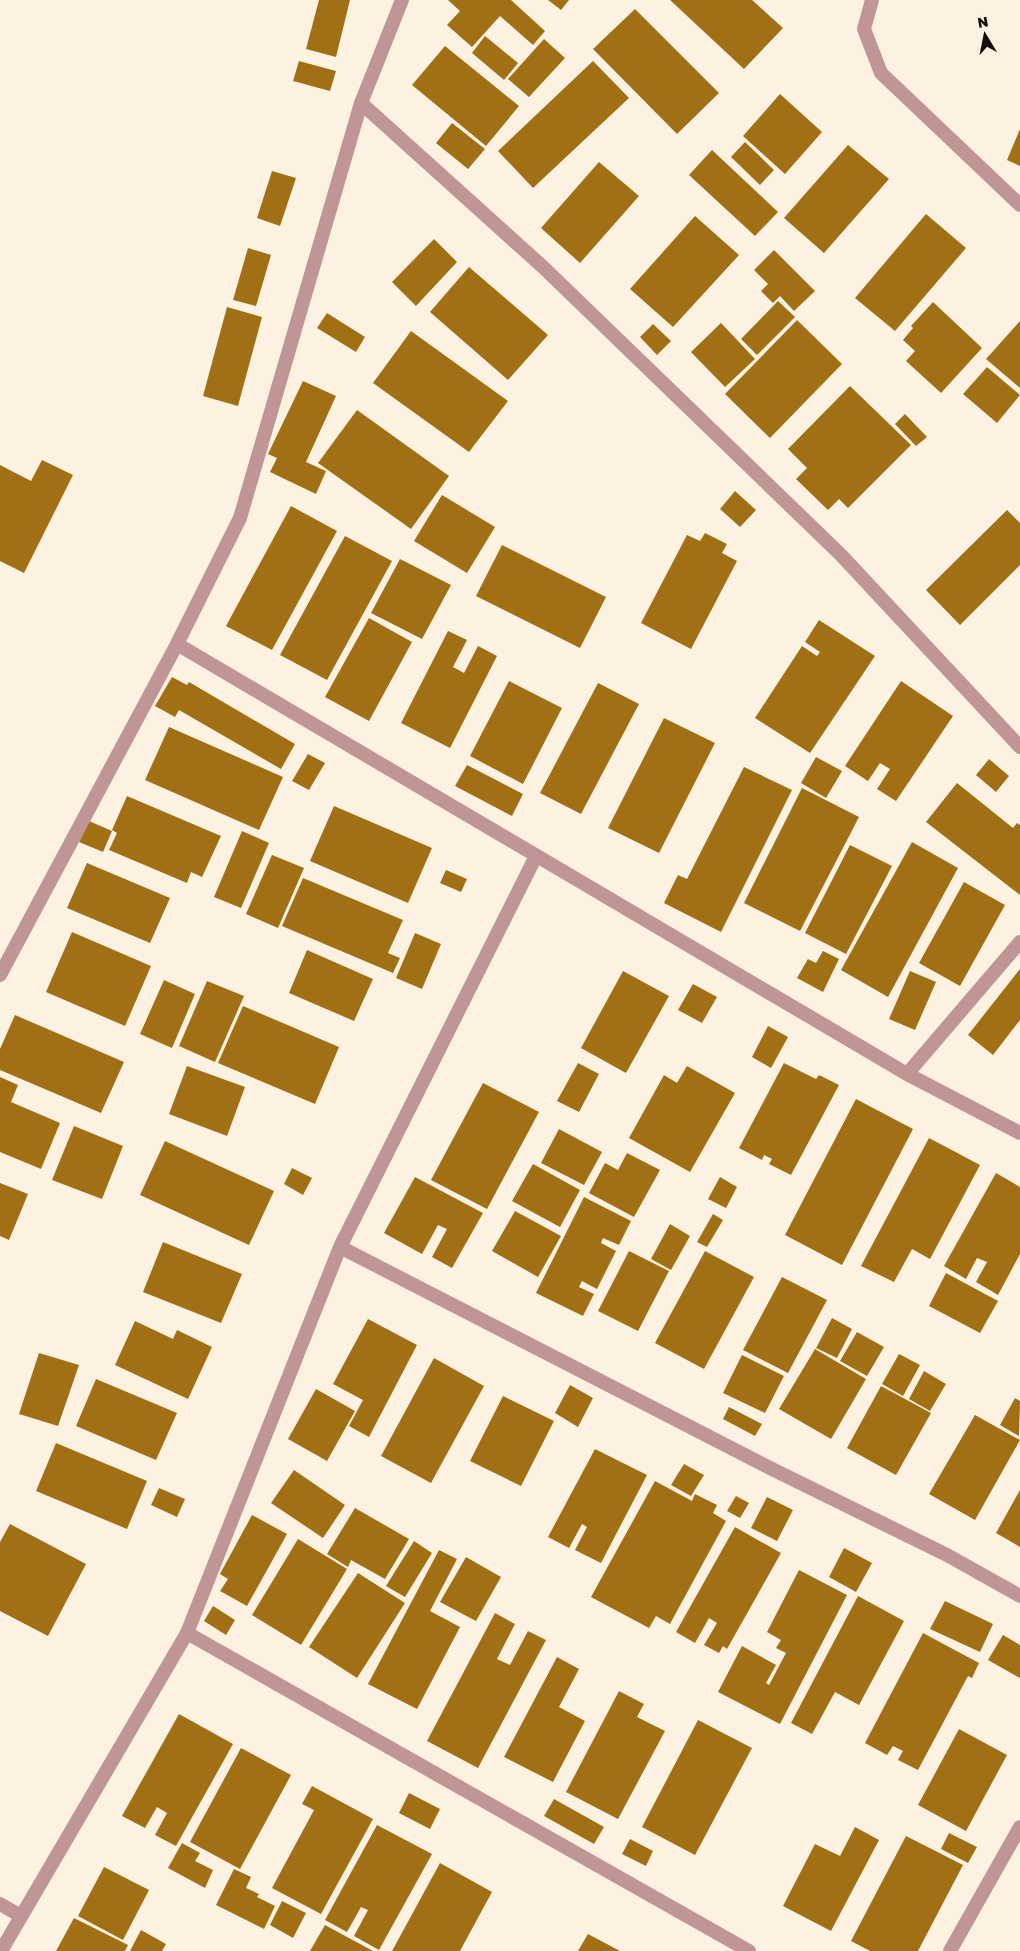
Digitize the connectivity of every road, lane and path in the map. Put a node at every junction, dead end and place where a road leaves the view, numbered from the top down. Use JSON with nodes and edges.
{"nodes":[{"id":1,"x":402,"y":0,"type":"edge"},
{"id":2,"x":872,"y":0,"type":"edge"},
{"id":3,"x":361,"y":103,"type":"junction"},
{"id":4,"x":1020,"y":205,"type":"edge"},
{"id":5,"x":177,"y":644,"type":"junction"},
{"id":6,"x":1020,"y":747,"type":"edge"},
{"id":7,"x":536,"y":856,"type":"junction"},
{"id":8,"x":1020,"y":942,"type":"edge"},
{"id":9,"x":0,"y":976,"type":"edge"},
{"id":10,"x":907,"y":1074,"type":"junction"},
{"id":11,"x":1020,"y":1134,"type":"edge"},
{"id":12,"x":340,"y":1246,"type":"junction"},
{"id":13,"x":1020,"y":1596,"type":"edge"},
{"id":14,"x":187,"y":1633,"type":"junction"},
{"id":15,"x":1020,"y":1827,"type":"edge"},
{"id":16,"x":0,"y":1904,"type":"edge"},
{"id":17,"x":21,"y":1916,"type":"junction"},
{"id":18,"x":1,"y":1951,"type":"edge"},
{"id":19,"x":749,"y":1951,"type":"edge"},
{"id":20,"x":950,"y":1951,"type":"edge"}],
"edges":[{"from":1,"to":3,"type":"street"},
{"from":2,"to":4,"type":"street"},
{"from":3,"to":5,"type":"street"},
{"from":3,"to":6,"type":"street"},
{"from":5,"to":7,"type":"street"},
{"from":5,"to":9,"type":"street"},
{"from":7,"to":10,"type":"street"},
{"from":7,"to":12,"type":"street"},
{"from":8,"to":10,"type":"street"},
{"from":10,"to":11,"type":"street"},
{"from":12,"to":13,"type":"street"},
{"from":12,"to":14,"type":"street"},
{"from":14,"to":17,"type":"street"},
{"from":14,"to":19,"type":"street"},
{"from":15,"to":20,"type":"street"},
{"from":16,"to":17,"type":"street"},
{"from":17,"to":18,"type":"street"}]}
